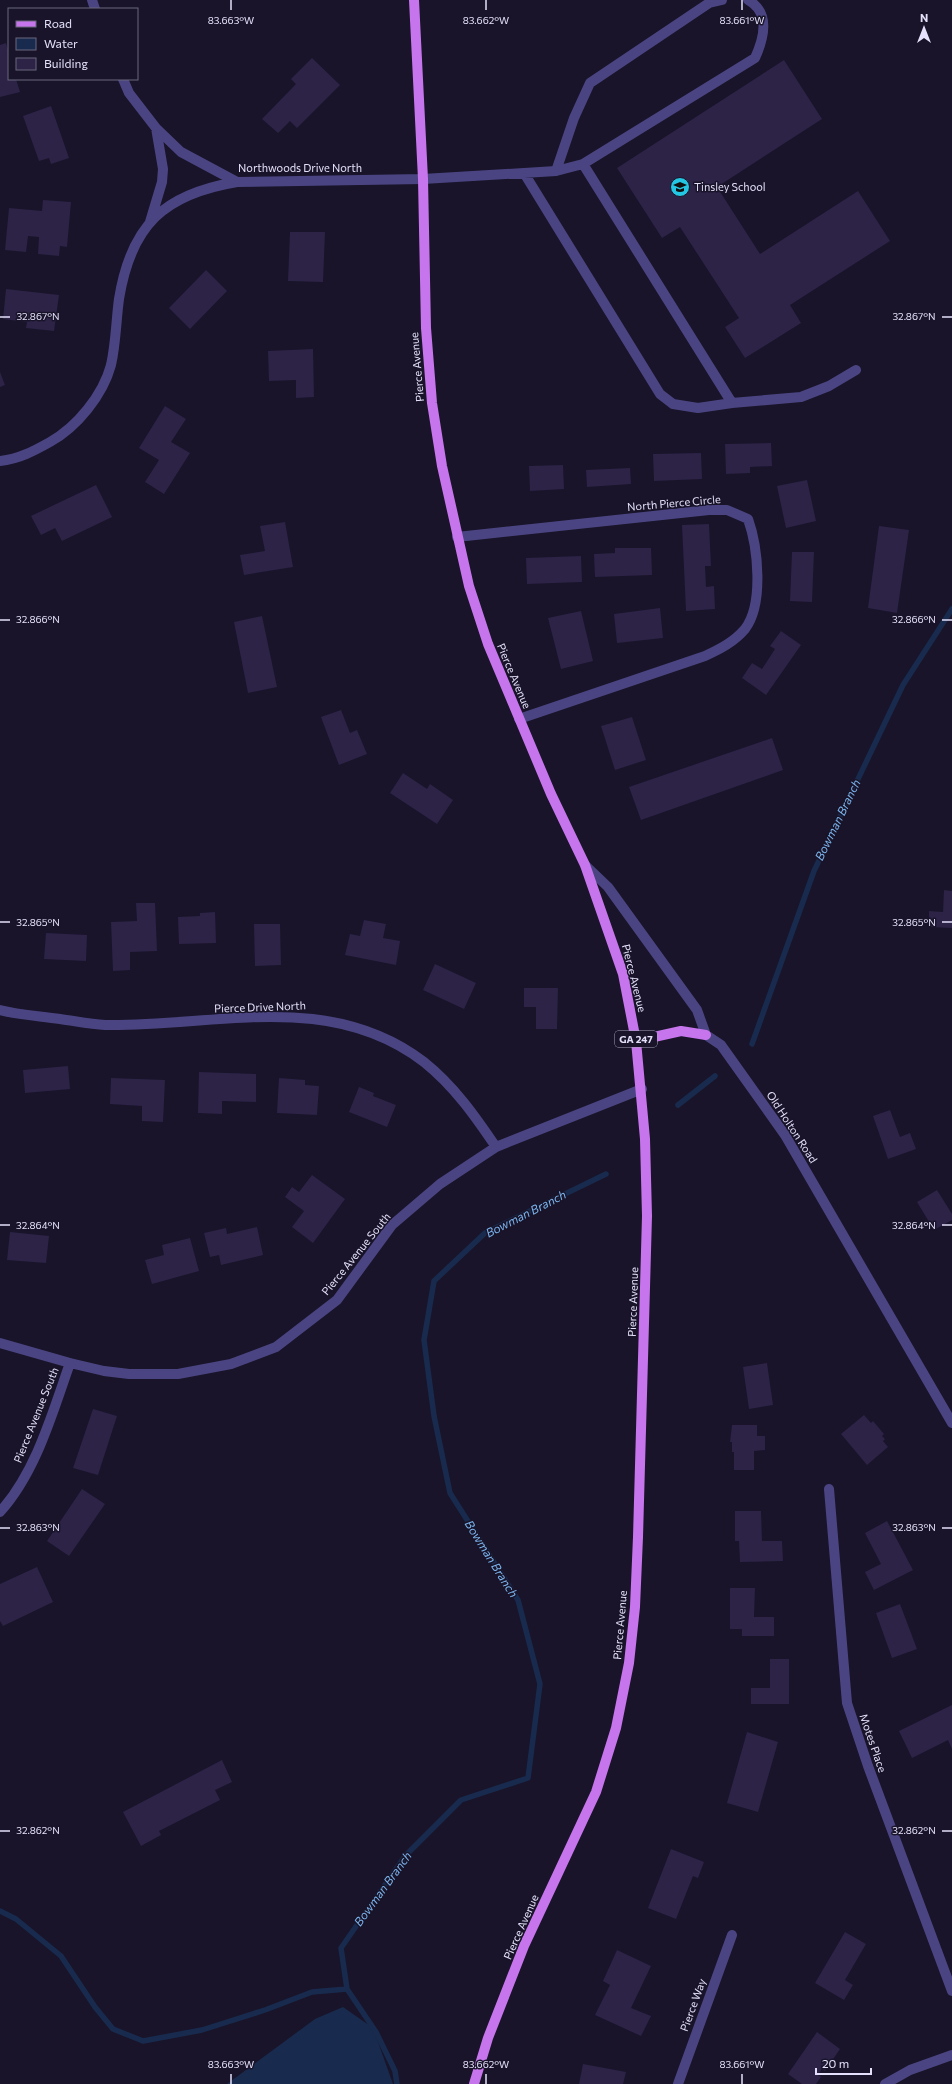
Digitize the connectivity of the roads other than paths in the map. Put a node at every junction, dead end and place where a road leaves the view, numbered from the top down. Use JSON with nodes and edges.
{"nodes":[{"id":1,"x":414,"y":0,"type":"edge"},
{"id":2,"x":722,"y":0,"type":"edge"},
{"id":3,"x":748,"y":0,"type":"edge"},
{"id":4,"x":123,"y":80,"type":"edge"},
{"id":5,"x":156,"y":128,"type":"junction"},
{"id":6,"x":583,"y":164,"type":"junction"},
{"id":7,"x":556,"y":171,"type":"junction"},
{"id":8,"x":524,"y":173,"type":"junction"},
{"id":9,"x":423,"y":179,"type":"junction"},
{"id":10,"x":237,"y":182,"type":"junction"},
{"id":11,"x":150,"y":222,"type":"junction"},
{"id":12,"x":856,"y":370,"type":"dead end"},
{"id":13,"x":732,"y":403,"type":"junction"},
{"id":14,"x":0,"y":461,"type":"edge"},
{"id":15,"x":457,"y":537,"type":"junction"},
{"id":16,"x":519,"y":719,"type":"junction"},
{"id":17,"x":585,"y":864,"type":"junction"},
{"id":18,"x":0,"y":1010,"type":"edge"},
{"id":19,"x":706,"y":1035,"type":"junction"},
{"id":20,"x":636,"y":1041,"type":"junction"},
{"id":21,"x":642,"y":1089,"type":"junction"},
{"id":22,"x":496,"y":1147,"type":"junction"},
{"id":23,"x":0,"y":1343,"type":"edge"},
{"id":24,"x":70,"y":1364,"type":"junction"},
{"id":25,"x":952,"y":1423,"type":"edge"},
{"id":26,"x":829,"y":1489,"type":"dead end"},
{"id":27,"x":0,"y":1512,"type":"edge"},
{"id":28,"x":732,"y":1935,"type":"dead end"},
{"id":29,"x":952,"y":1991,"type":"edge"},
{"id":30,"x":952,"y":2055,"type":"edge"},
{"id":31,"x":474,"y":2084,"type":"edge"},
{"id":32,"x":678,"y":2084,"type":"edge"},
{"id":33,"x":885,"y":2084,"type":"edge"}],
"edges":[{"from":1,"to":9,"type":"main road","name":"Pierce Avenue","number":"GA 247"},
{"from":2,"to":7,"type":"street"},
{"from":3,"to":6,"type":"street","name":"Northwoods Drive North"},
{"from":4,"to":5,"type":"street","name":"Northwoods Drive North"},
{"from":5,"to":10,"type":"street","name":"Northwoods Drive North"},
{"from":5,"to":11,"type":"street"},
{"from":6,"to":7,"type":"street","name":"Northwoods Drive North"},
{"from":6,"to":13,"type":"street"},
{"from":7,"to":8,"type":"street","name":"Northwoods Drive North"},
{"from":8,"to":9,"type":"street","name":"Northwoods Drive North"},
{"from":8,"to":13,"type":"street"},
{"from":9,"to":10,"type":"street","name":"Northwoods Drive North"},
{"from":9,"to":15,"type":"main road","name":"Pierce Avenue","number":"GA 247"},
{"from":10,"to":11,"type":"street"},
{"from":11,"to":14,"type":"street"},
{"from":12,"to":13,"type":"street"},
{"from":15,"to":16,"type":"main road","name":"Pierce Avenue","number":"GA 247"},
{"from":15,"to":16,"type":"street","name":"North Pierce Circle"},
{"from":16,"to":17,"type":"main road","name":"Pierce Avenue","number":"GA 247"},
{"from":17,"to":19,"type":"street"},
{"from":17,"to":20,"type":"main road","name":"Pierce Avenue","number":"GA 247"},
{"from":18,"to":22,"type":"street","name":"Pierce Drive North"},
{"from":19,"to":20,"type":"main road"},
{"from":19,"to":25,"type":"street","name":"Old Holton Road"},
{"from":20,"to":21,"type":"main road","name":"Pierce Avenue","number":"GA 247"},
{"from":21,"to":22,"type":"street","name":"Pierce Avenue South"},
{"from":21,"to":31,"type":"main road","name":"Pierce Avenue","number":"GA 247"},
{"from":22,"to":24,"type":"street","name":"Pierce Avenue South"},
{"from":23,"to":24,"type":"street"},
{"from":24,"to":27,"type":"street","name":"Pierce Avenue South"},
{"from":26,"to":29,"type":"street","name":"Motes Place"},
{"from":28,"to":32,"type":"street","name":"Pierce Way"},
{"from":30,"to":33,"type":"street"}]}
